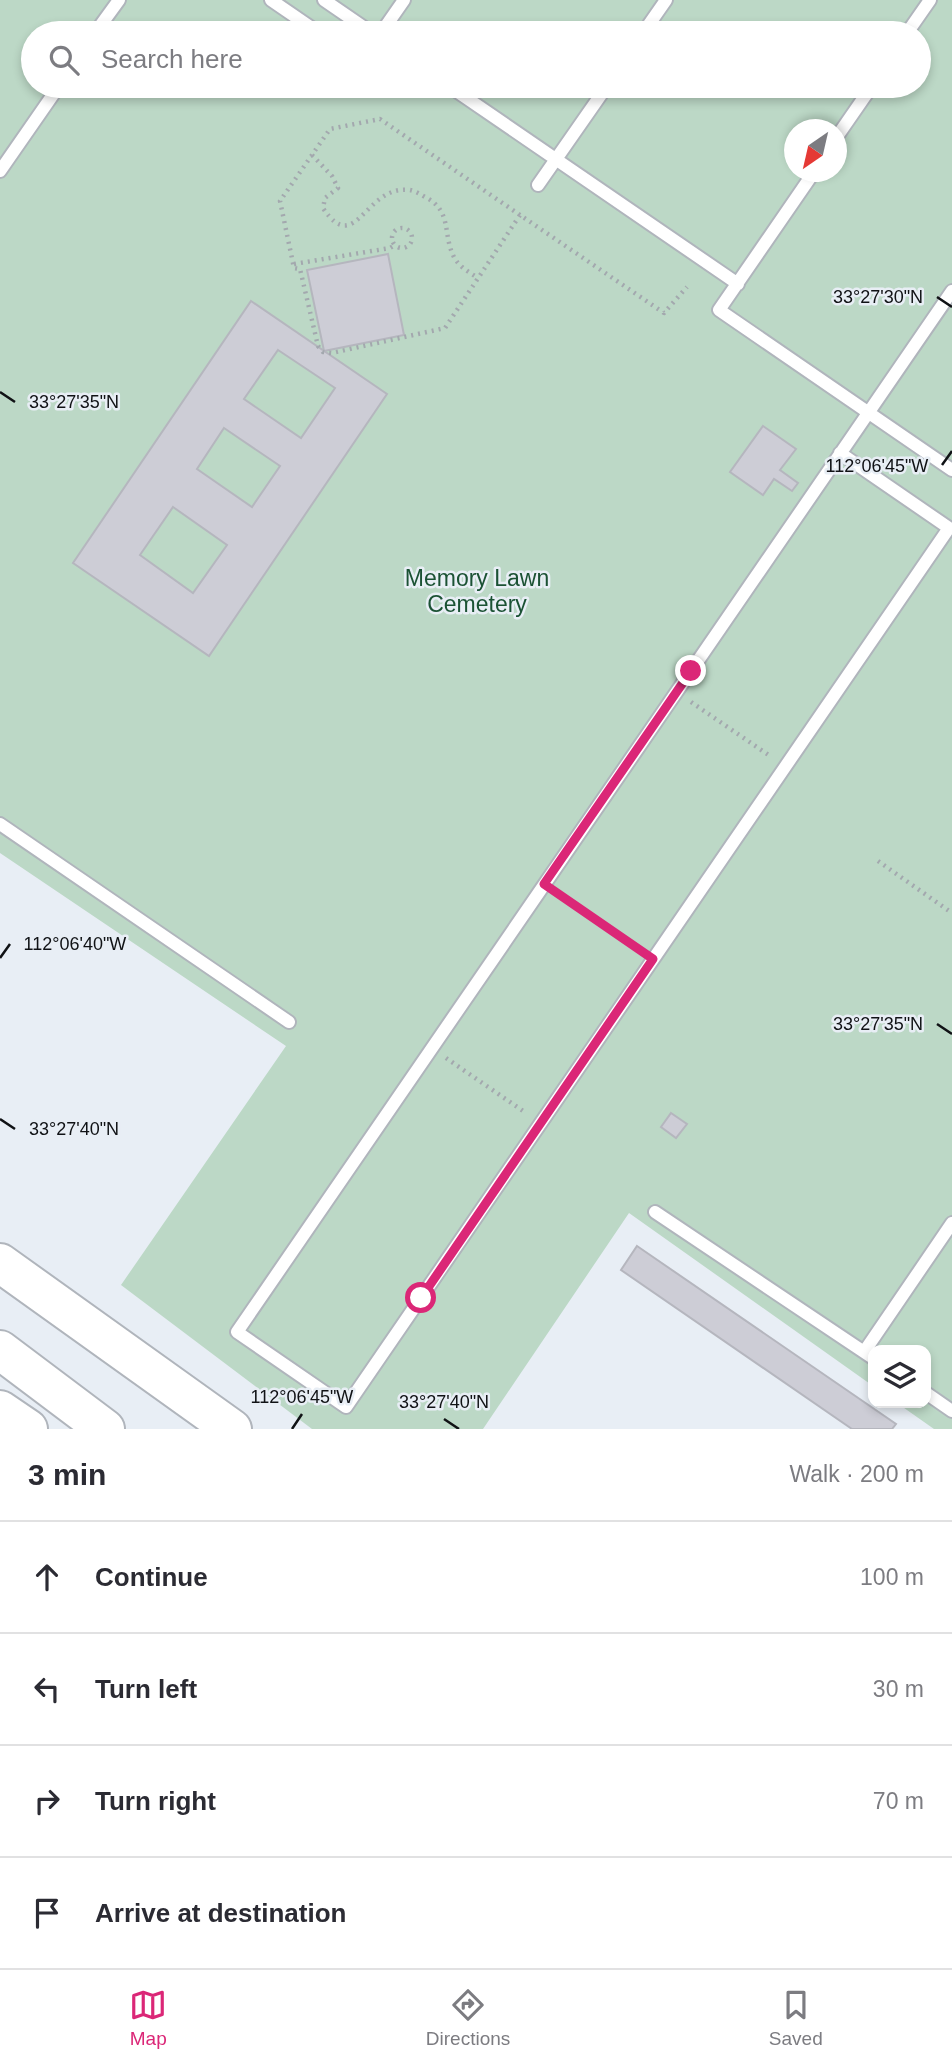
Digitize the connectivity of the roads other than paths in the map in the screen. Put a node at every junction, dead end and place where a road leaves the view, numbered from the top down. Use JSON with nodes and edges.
{"nodes":[{"id":1,"x":118,"y":0,"type":"edge"},
{"id":2,"x":271,"y":0,"type":"edge"},
{"id":3,"x":324,"y":0,"type":"edge"},
{"id":4,"x":404,"y":0,"type":"edge"},
{"id":5,"x":666,"y":0,"type":"edge"},
{"id":6,"x":930,"y":0,"type":"edge"},
{"id":7,"x":103,"y":21,"type":"edge"},
{"id":8,"x":302,"y":21,"type":"edge"},
{"id":9,"x":355,"y":21,"type":"edge"},
{"id":10,"x":389,"y":21,"type":"edge"},
{"id":11,"x":651,"y":21,"type":"edge"},
{"id":12,"x":915,"y":21,"type":"edge"},
{"id":13,"x":51,"y":98,"type":"edge"},
{"id":14,"x":467,"y":98,"type":"edge"},
{"id":15,"x":599,"y":98,"type":"edge"},
{"id":16,"x":864,"y":98,"type":"edge"},
{"id":17,"x":847,"y":122,"type":"edge"},
{"id":18,"x":556,"y":159,"type":"junction"},
{"id":19,"x":0,"y":171,"type":"edge"},
{"id":20,"x":807,"y":182,"type":"edge"},
{"id":21,"x":538,"y":185,"type":"dead end"},
{"id":22,"x":738,"y":284,"type":"junction"},
{"id":23,"x":952,"y":291,"type":"edge"},
{"id":24,"x":868,"y":413,"type":"junction"},
{"id":25,"x":840,"y":453,"type":"junction"},
{"id":26,"x":952,"y":470,"type":"edge"},
{"id":27,"x":0,"y":824,"type":"edge"},
{"id":28,"x":289,"y":1022,"type":"dead end"},
{"id":29,"x":655,"y":1212,"type":"dead end"},
{"id":30,"x":952,"y":1223,"type":"edge"},
{"id":31,"x":0,"y":1263,"type":"edge"},
{"id":32,"x":875,"y":1345,"type":"edge"},
{"id":33,"x":0,"y":1350,"type":"edge"},
{"id":34,"x":868,"y":1354,"type":"edge"},
{"id":35,"x":931,"y":1396,"type":"edge"},
{"id":36,"x":0,"y":1410,"type":"edge"},
{"id":37,"x":952,"y":1411,"type":"edge"},
{"id":38,"x":28,"y":1429,"type":"edge"},
{"id":39,"x":105,"y":1429,"type":"edge"},
{"id":40,"x":232,"y":1429,"type":"edge"}],
"edges":[{"from":1,"to":7,"type":"lane"},
{"from":2,"to":8,"type":"lane"},
{"from":3,"to":9,"type":"lane"},
{"from":4,"to":10,"type":"lane"},
{"from":5,"to":11,"type":"lane"},
{"from":6,"to":12,"type":"lane"},
{"from":13,"to":19,"type":"lane"},
{"from":14,"to":18,"type":"lane"},
{"from":15,"to":18,"type":"lane"},
{"from":16,"to":17,"type":"lane"},
{"from":18,"to":21,"type":"lane"},
{"from":18,"to":22,"type":"lane"},
{"from":20,"to":22,"type":"lane"},
{"from":22,"to":24,"type":"lane"},
{"from":23,"to":24,"type":"lane"},
{"from":24,"to":25,"type":"lane"},
{"from":24,"to":26,"type":"lane"},
{"from":25,"to":25,"type":"lane"},
{"from":27,"to":28,"type":"lane"},
{"from":29,"to":34,"type":"lane"},
{"from":30,"to":32,"type":"lane"},
{"from":31,"to":40,"type":"highway"},
{"from":33,"to":39,"type":"highway"},
{"from":35,"to":37,"type":"lane"},
{"from":36,"to":38,"type":"highway"}]}
